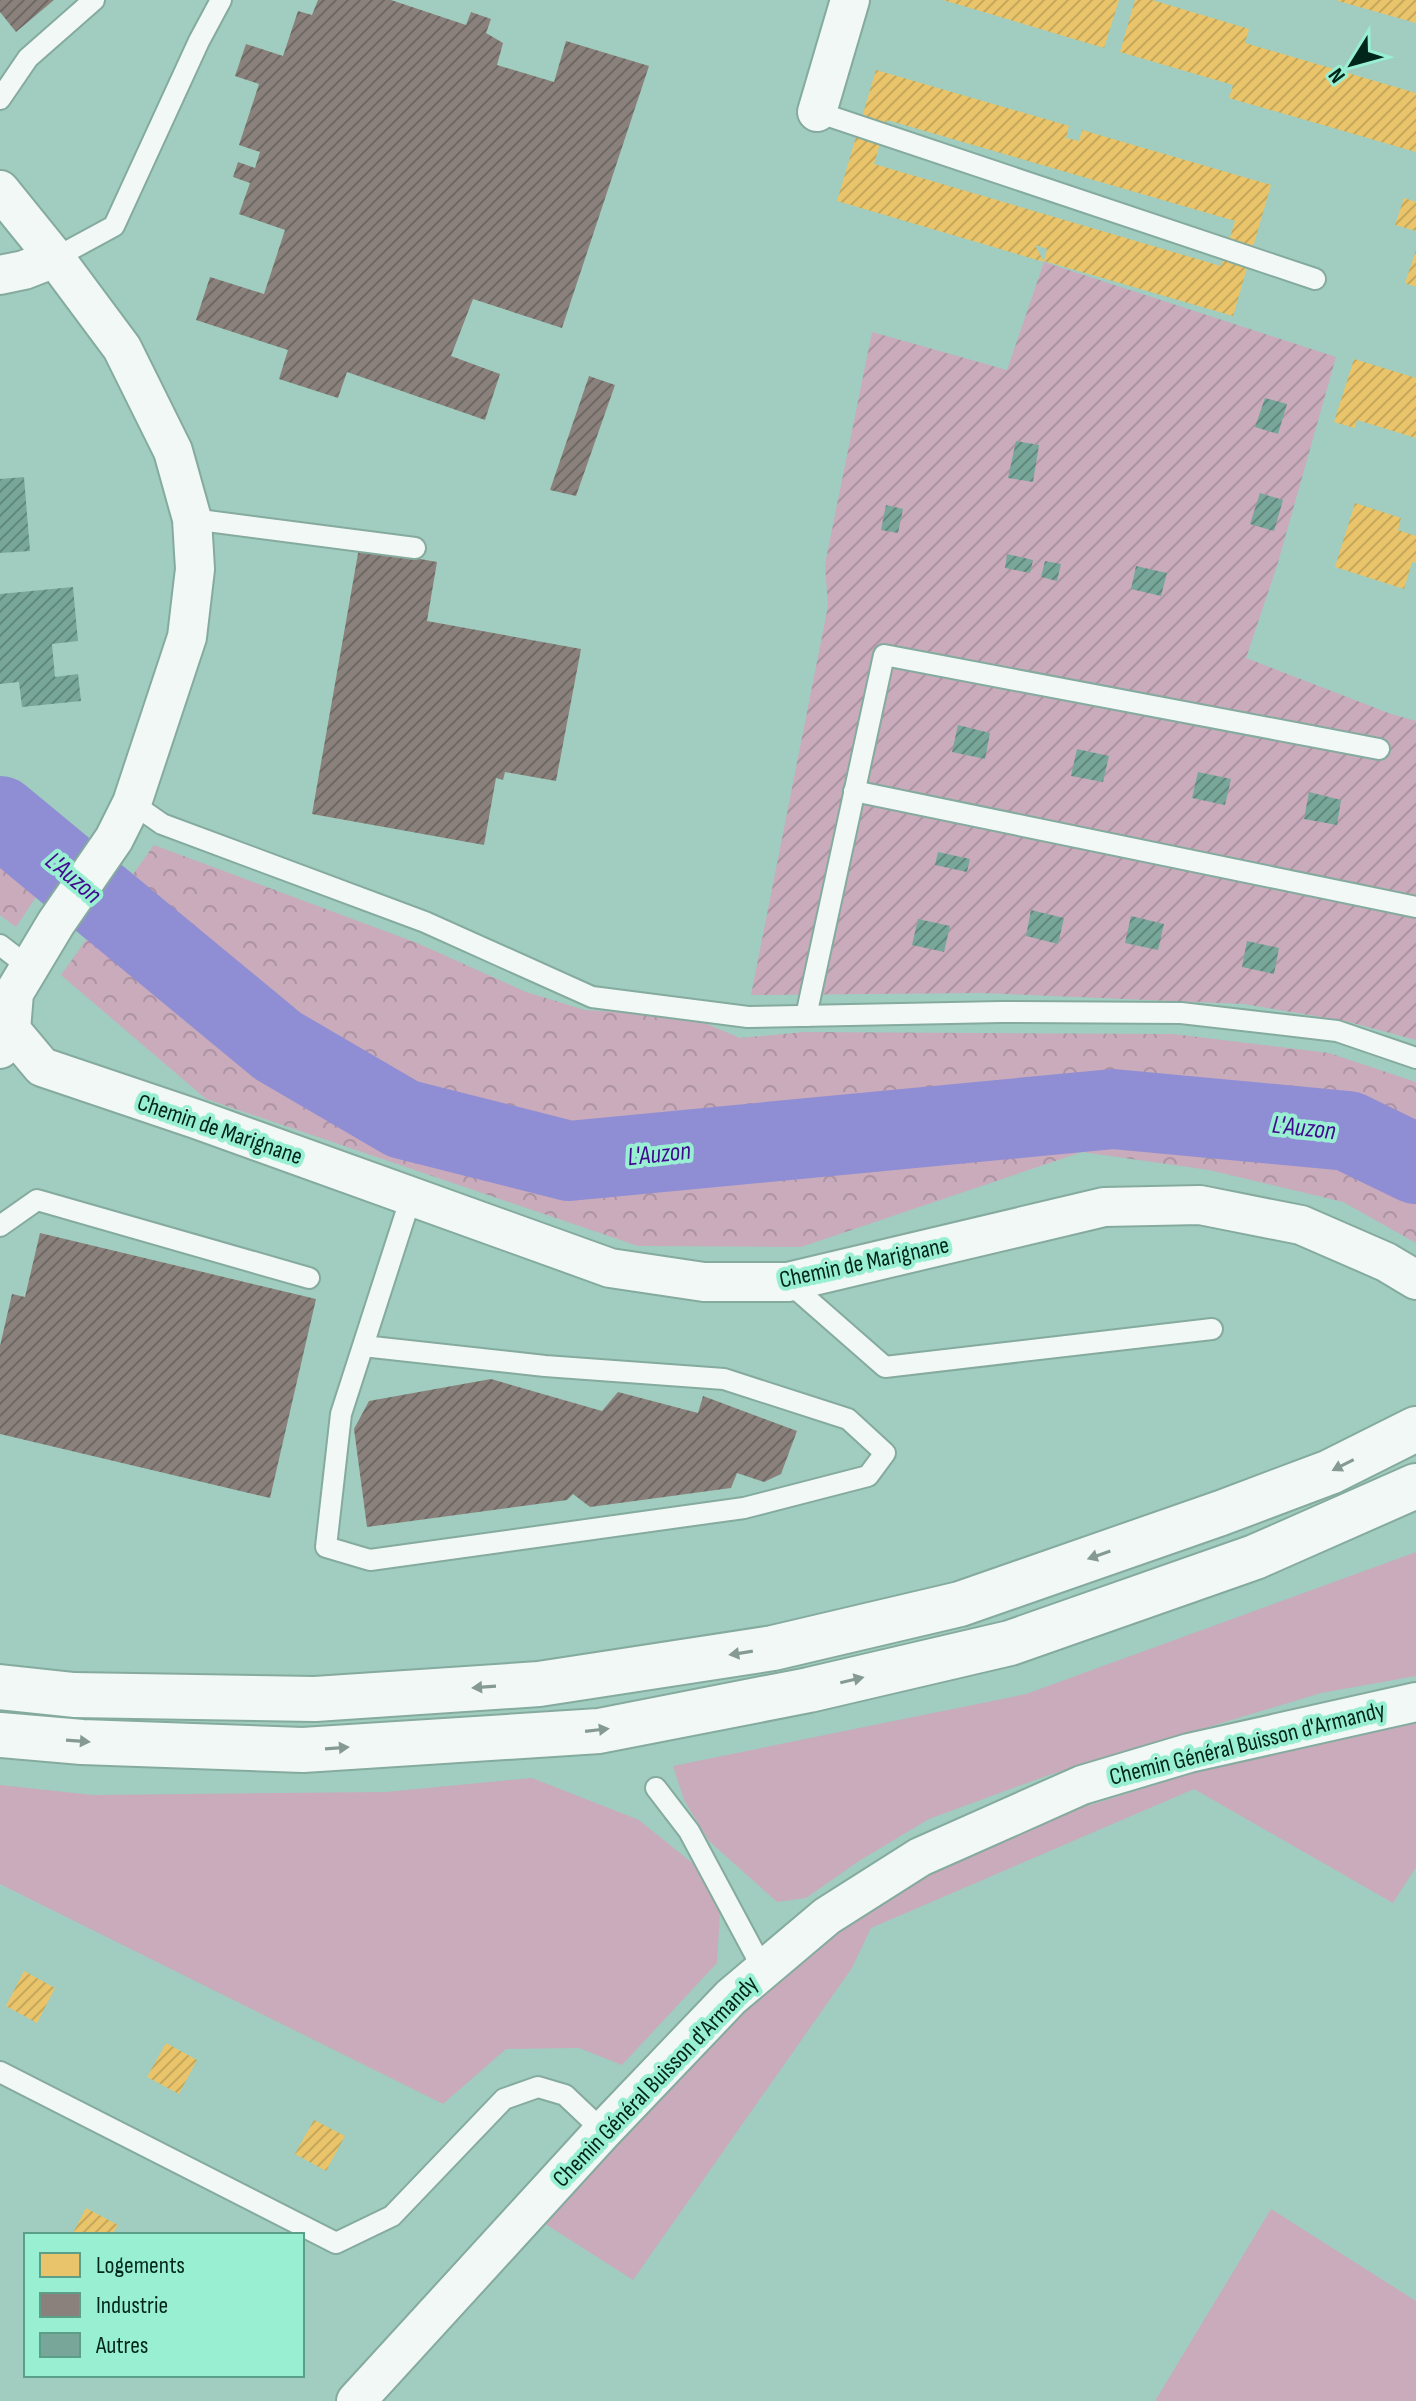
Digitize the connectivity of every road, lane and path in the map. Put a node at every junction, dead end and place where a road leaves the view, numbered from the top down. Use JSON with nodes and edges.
{"nodes":[{"id":1,"x":94,"y":0,"type":"edge"},
{"id":2,"x":221,"y":0,"type":"edge"},
{"id":3,"x":850,"y":0,"type":"edge"},
{"id":4,"x":0,"y":99,"type":"edge"},
{"id":5,"x":817,"y":112,"type":"joint"},
{"id":6,"x":0,"y":190,"type":"edge"},
{"id":7,"x":55,"y":258,"type":"junction"},
{"id":8,"x":0,"y":275,"type":"edge"},
{"id":9,"x":1315,"y":279,"type":"dead end"},
{"id":10,"x":192,"y":519,"type":"junction"},
{"id":11,"x":415,"y":548,"type":"dead end"},
{"id":12,"x":1379,"y":749,"type":"dead end"},
{"id":13,"x":854,"y":791,"type":"junction"},
{"id":14,"x":132,"y":803,"type":"junction"},
{"id":15,"x":1416,"y":907,"type":"edge"},
{"id":16,"x":0,"y":945,"type":"edge"},
{"id":17,"x":30,"y":968,"type":"junction"},
{"id":18,"x":806,"y":1016,"type":"junction"},
{"id":19,"x":4,"y":1034,"type":"edge"},
{"id":20,"x":1416,"y":1058,"type":"edge"},
{"id":21,"x":411,"y":1197,"type":"junction"},
{"id":22,"x":0,"y":1226,"type":"edge"},
{"id":23,"x":309,"y":1278,"type":"dead end"},
{"id":24,"x":1416,"y":1280,"type":"edge"},
{"id":25,"x":788,"y":1282,"type":"junction"},
{"id":26,"x":1212,"y":1329,"type":"dead end"},
{"id":27,"x":363,"y":1346,"type":"junction"},
{"id":28,"x":1414,"y":1429,"type":"edge"},
{"id":29,"x":1416,"y":1486,"type":"edge"},
{"id":30,"x":0,"y":1687,"type":"edge"},
{"id":31,"x":1416,"y":1702,"type":"edge"},
{"id":32,"x":0,"y":1735,"type":"edge"},
{"id":33,"x":656,"y":1788,"type":"dead end"},
{"id":34,"x":763,"y":1969,"type":"junction"},
{"id":35,"x":0,"y":2072,"type":"edge"},
{"id":36,"x":603,"y":2131,"type":"junction"},
{"id":37,"x":356,"y":2401,"type":"edge"}],
"edges":[{"from":1,"to":4,"type":"lane"},
{"from":2,"to":7,"type":"lane"},
{"from":3,"to":5,"type":"street"},
{"from":5,"to":9,"type":"lane"},
{"from":6,"to":7,"type":"street"},
{"from":7,"to":8,"type":"street"},
{"from":7,"to":10,"type":"street"},
{"from":10,"to":11,"type":"lane"},
{"from":10,"to":14,"type":"street"},
{"from":12,"to":13,"type":"lane"},
{"from":13,"to":15,"type":"lane"},
{"from":13,"to":18,"type":"lane"},
{"from":14,"to":17,"type":"street"},
{"from":14,"to":18,"type":"lane"},
{"from":16,"to":17,"type":"lane"},
{"from":17,"to":19,"type":"street"},
{"from":18,"to":20,"type":"lane"},
{"from":19,"to":21,"type":"street","name":"Chemin de Marignane"},
{"from":21,"to":25,"type":"street","name":"Chemin de Marignane"},
{"from":21,"to":27,"type":"lane"},
{"from":22,"to":23,"type":"lane"},
{"from":24,"to":25,"type":"street","name":"Chemin de Marignane"},
{"from":25,"to":26,"type":"lane"},
{"from":27,"to":27,"type":"lane"},
{"from":28,"to":30,"type":"main road","one_way":true},
{"from":32,"to":29,"type":"main road","one_way":true},
{"from":31,"to":34,"type":"street","name":"Chemin Général Buisson d'Armandy"},
{"from":33,"to":34,"type":"lane"},
{"from":34,"to":36,"type":"street","name":"Chemin Général Buisson d'Armandy"},
{"from":35,"to":36,"type":"lane"},
{"from":36,"to":37,"type":"street","name":"Chemin Général Buisson d'Armandy"}]}
